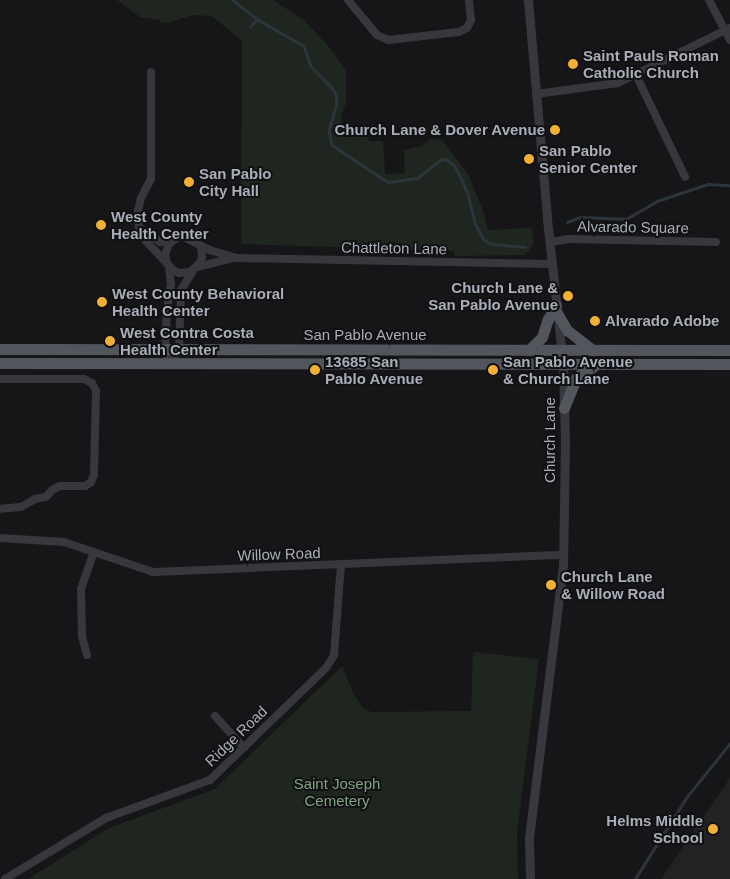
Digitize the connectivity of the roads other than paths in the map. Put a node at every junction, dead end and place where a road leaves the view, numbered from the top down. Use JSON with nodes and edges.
{"nodes":[{"id":1,"x":348,"y":0,"type":"edge"},
{"id":2,"x":469,"y":0,"type":"edge"},
{"id":3,"x":528,"y":0,"type":"edge"},
{"id":4,"x":709,"y":0,"type":"edge"},
{"id":5,"x":728,"y":29,"type":"edge"},
{"id":6,"x":730,"y":40,"type":"edge"},
{"id":7,"x":151,"y":72,"type":"dead end"},
{"id":8,"x":636,"y":75,"type":"junction"},
{"id":9,"x":536,"y":94,"type":"junction"},
{"id":10,"x":685,"y":177,"type":"dead end"},
{"id":11,"x":140,"y":228,"type":"junction"},
{"id":12,"x":173,"y":240,"type":"junction"},
{"id":13,"x":550,"y":242,"type":"junction"},
{"id":14,"x":716,"y":242,"type":"dead end"},
{"id":15,"x":200,"y":246,"type":"junction"},
{"id":16,"x":236,"y":258,"type":"junction"},
{"id":17,"x":552,"y":264,"type":"junction"},
{"id":18,"x":168,"y":265,"type":"junction"},
{"id":19,"x":196,"y":268,"type":"junction"},
{"id":20,"x":557,"y":309,"type":"junction"},
{"id":21,"x":0,"y":349,"type":"edge"},
{"id":22,"x":165,"y":350,"type":"junction"},
{"id":23,"x":179,"y":350,"type":"junction"},
{"id":24,"x":440,"y":350,"type":"junction"},
{"id":25,"x":528,"y":350,"type":"junction"},
{"id":26,"x":562,"y":350,"type":"junction"},
{"id":27,"x":593,"y":350,"type":"junction"},
{"id":28,"x":704,"y":350,"type":"junction"},
{"id":29,"x":730,"y":350,"type":"edge"},
{"id":30,"x":0,"y":363,"type":"edge"},
{"id":31,"x":169,"y":364,"type":"junction"},
{"id":32,"x":391,"y":364,"type":"junction"},
{"id":33,"x":652,"y":364,"type":"junction"},
{"id":34,"x":730,"y":364,"type":"edge"},
{"id":35,"x":563,"y":365,"type":"junction"},
{"id":36,"x":599,"y":365,"type":"junction"},
{"id":37,"x":0,"y":379,"type":"edge"},
{"id":38,"x":564,"y":408,"type":"junction"},
{"id":39,"x":0,"y":509,"type":"edge"},
{"id":40,"x":0,"y":538,"type":"edge"},
{"id":41,"x":94,"y":552,"type":"junction"},
{"id":42,"x":564,"y":555,"type":"junction"},
{"id":43,"x":341,"y":565,"type":"junction"},
{"id":44,"x":88,"y":656,"type":"dead end"},
{"id":45,"x":215,"y":716,"type":"dead end"},
{"id":46,"x":244,"y":748,"type":"junction"},
{"id":47,"x":5,"y":879,"type":"edge"},
{"id":48,"x":530,"y":879,"type":"edge"}],
"edges":[{"from":1,"to":2,"type":"street"},
{"from":3,"to":9,"type":"street","name":"Church Lane"},
{"from":4,"to":5,"type":"street"},
{"from":5,"to":6,"type":"street"},
{"from":5,"to":8,"type":"street"},
{"from":7,"to":11,"type":"street"},
{"from":8,"to":9,"type":"street"},
{"from":8,"to":10,"type":"street"},
{"from":9,"to":13,"type":"street","name":"Church Lane"},
{"from":11,"to":12,"type":"street"},
{"from":11,"to":18,"type":"street"},
{"from":12,"to":15,"type":"street"},
{"from":12,"to":18,"type":"street"},
{"from":13,"to":14,"type":"street","name":"Alvarado Square"},
{"from":13,"to":17,"type":"street","name":"Church Lane"},
{"from":15,"to":16,"type":"street","name":"Chattleton Lane"},
{"from":15,"to":19,"type":"street"},
{"from":16,"to":17,"type":"street","name":"Chattleton Lane"},
{"from":16,"to":19,"type":"street","name":"Chattleton Lane"},
{"from":17,"to":20,"type":"street","name":"Church Lane"},
{"from":18,"to":19,"type":"street"},
{"from":18,"to":22,"type":"street"},
{"from":19,"to":23,"type":"street"},
{"from":20,"to":25,"type":"main road"},
{"from":20,"to":26,"type":"street","name":"Church Lane"},
{"from":20,"to":27,"type":"main road"},
{"from":21,"to":22,"type":"main road","name":"San Pablo Avenue"},
{"from":22,"to":23,"type":"main road","name":"San Pablo Avenue"},
{"from":22,"to":31,"type":"street"},
{"from":23,"to":24,"type":"main road","name":"San Pablo Avenue"},
{"from":23,"to":31,"type":"street"},
{"from":24,"to":25,"type":"main road","name":"San Pablo Avenue"},
{"from":24,"to":32,"type":"main road"},
{"from":25,"to":26,"type":"main road","name":"San Pablo Avenue"},
{"from":26,"to":27,"type":"main road","name":"San Pablo Avenue"},
{"from":26,"to":35,"type":"street","name":"Church Lane"},
{"from":27,"to":28,"type":"main road","name":"San Pablo Avenue"},
{"from":28,"to":29,"type":"main road","name":"San Pablo Avenue"},
{"from":28,"to":33,"type":"main road"},
{"from":30,"to":31,"type":"main road","name":"San Pablo Avenue"},
{"from":31,"to":32,"type":"main road","name":"San Pablo Avenue"},
{"from":32,"to":35,"type":"main road","name":"San Pablo Avenue"},
{"from":33,"to":34,"type":"main road","name":"San Pablo Avenue"},
{"from":33,"to":36,"type":"main road","name":"San Pablo Avenue"},
{"from":35,"to":36,"type":"main road","name":"San Pablo Avenue"},
{"from":35,"to":38,"type":"street","name":"Church Lane"},
{"from":36,"to":38,"type":"main road"},
{"from":37,"to":39,"type":"street"},
{"from":38,"to":42,"type":"street","name":"Church Lane"},
{"from":40,"to":41,"type":"street","name":"Willow Road"},
{"from":41,"to":43,"type":"street","name":"Willow Road"},
{"from":41,"to":44,"type":"street"},
{"from":42,"to":43,"type":"street","name":"Willow Road"},
{"from":42,"to":48,"type":"street","name":"Church Lane"},
{"from":43,"to":46,"type":"street","name":"Ridge Road"},
{"from":45,"to":46,"type":"street"},
{"from":46,"to":47,"type":"street","name":"Ridge Road"}]}
